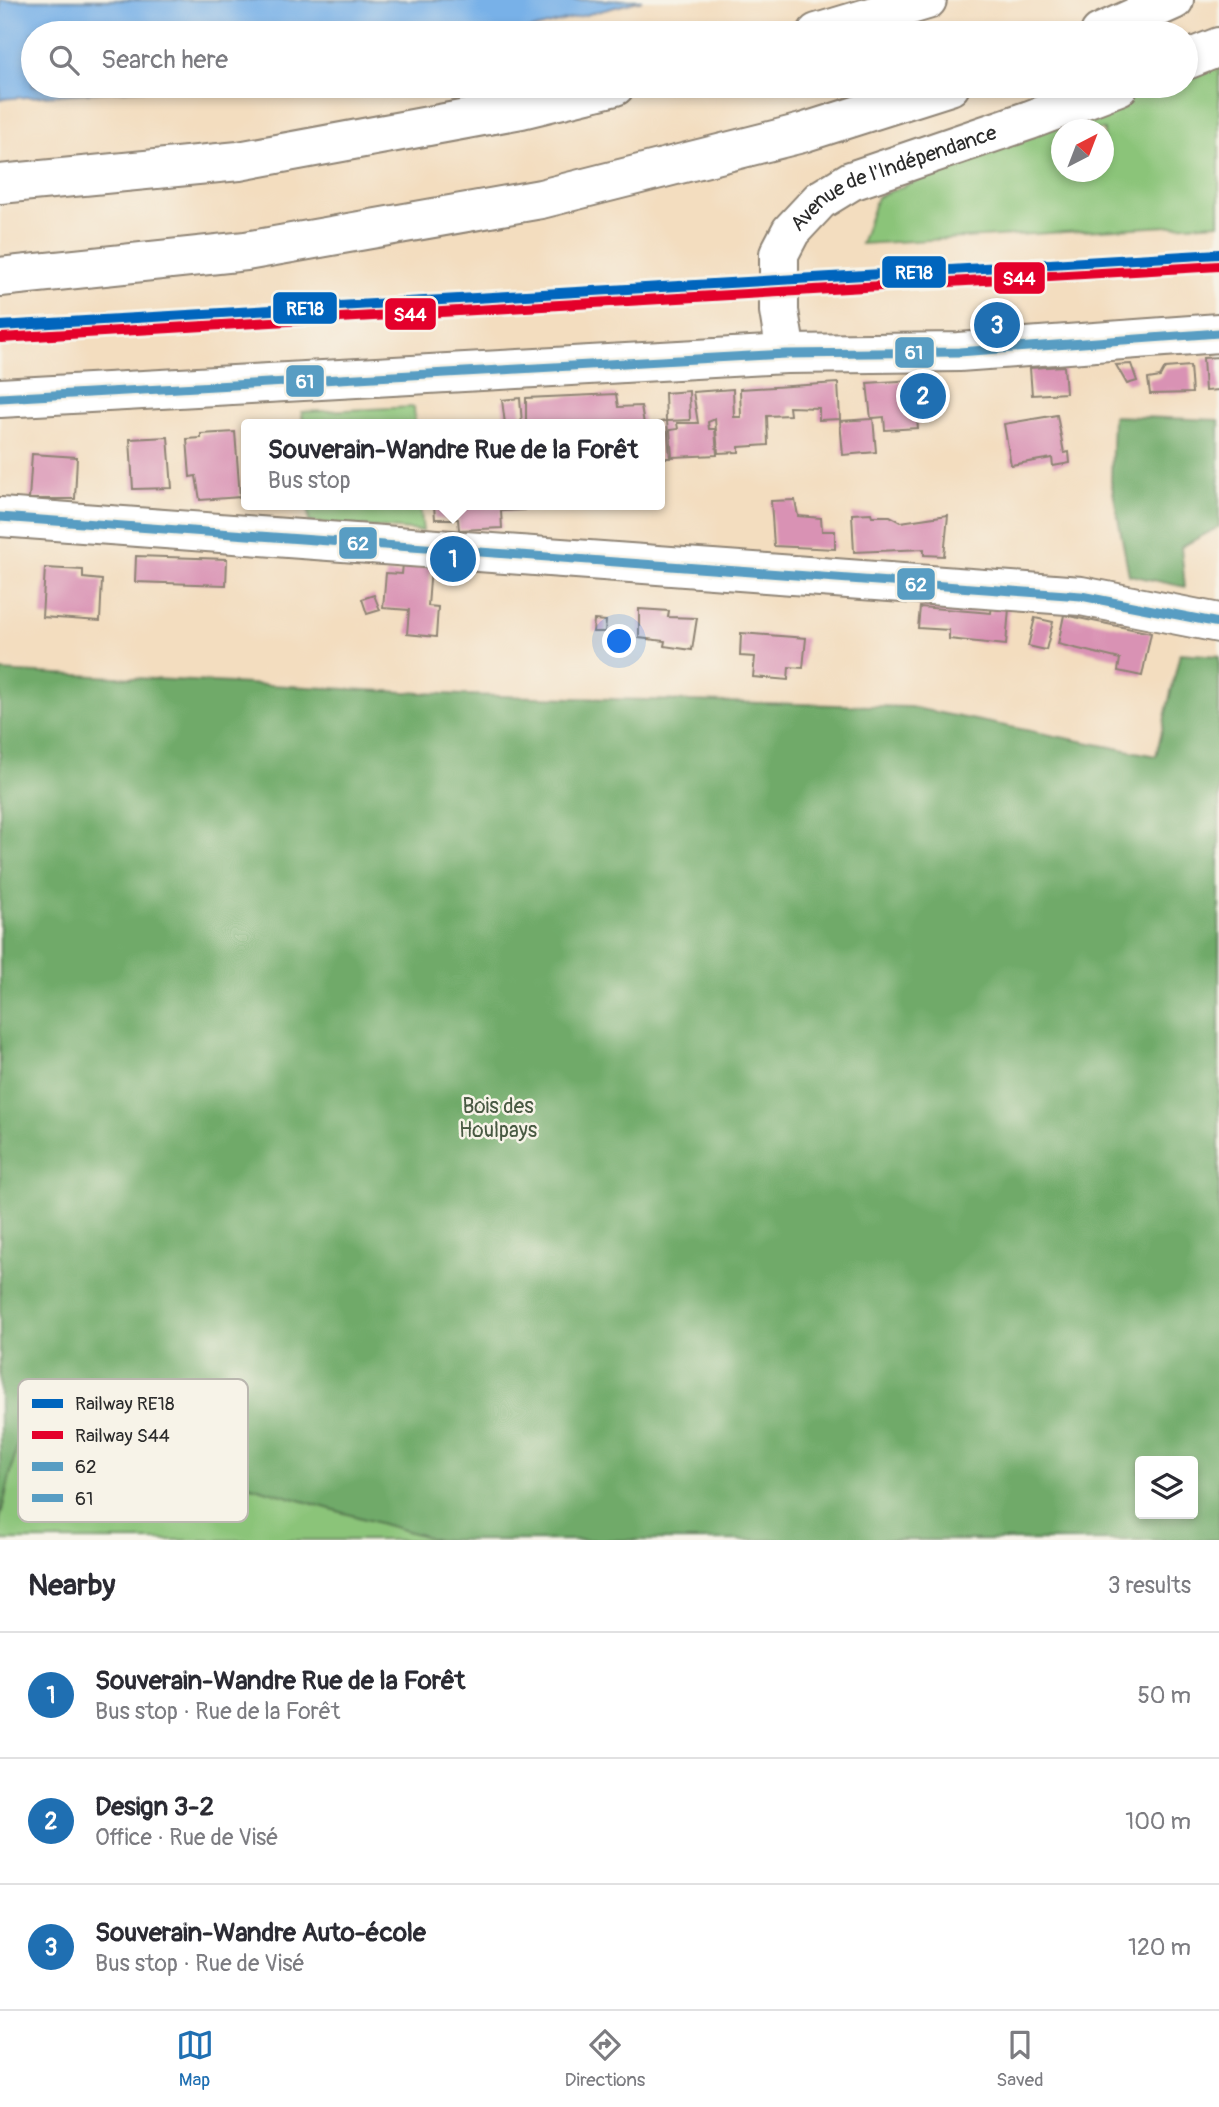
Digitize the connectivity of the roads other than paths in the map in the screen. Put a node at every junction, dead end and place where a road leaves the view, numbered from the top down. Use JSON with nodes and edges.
{"nodes":[{"id":1,"x":927,"y":0,"type":"edge"},
{"id":2,"x":1174,"y":0,"type":"edge"},
{"id":3,"x":857,"y":21,"type":"edge"},
{"id":4,"x":1127,"y":21,"type":"edge"},
{"id":5,"x":1219,"y":47,"type":"edge"},
{"id":6,"x":1198,"y":55,"type":"edge"},
{"id":7,"x":566,"y":98,"type":"edge"},
{"id":8,"x":912,"y":98,"type":"edge"},
{"id":9,"x":1088,"y":98,"type":"edge"},
{"id":10,"x":0,"y":184,"type":"edge"},
{"id":11,"x":0,"y":277,"type":"edge"},
{"id":12,"x":1219,"y":333,"type":"edge"},
{"id":13,"x":786,"y":355,"type":"junction"},
{"id":14,"x":0,"y":398,"type":"edge"},
{"id":15,"x":0,"y":517,"type":"edge"},
{"id":16,"x":1219,"y":623,"type":"edge"}],
"edges":[{"from":1,"to":3,"type":"main road"},
{"from":2,"to":4,"type":"main road"},
{"from":5,"to":6,"type":"main road"},
{"from":7,"to":10,"type":"main road"},
{"from":8,"to":11,"type":"main road"},
{"from":9,"to":13,"type":"main road","name":"Avenue de l'Indépendance"},
{"from":12,"to":13,"type":"main road"},
{"from":13,"to":14,"type":"main road"},
{"from":15,"to":16,"type":"main road"}]}
